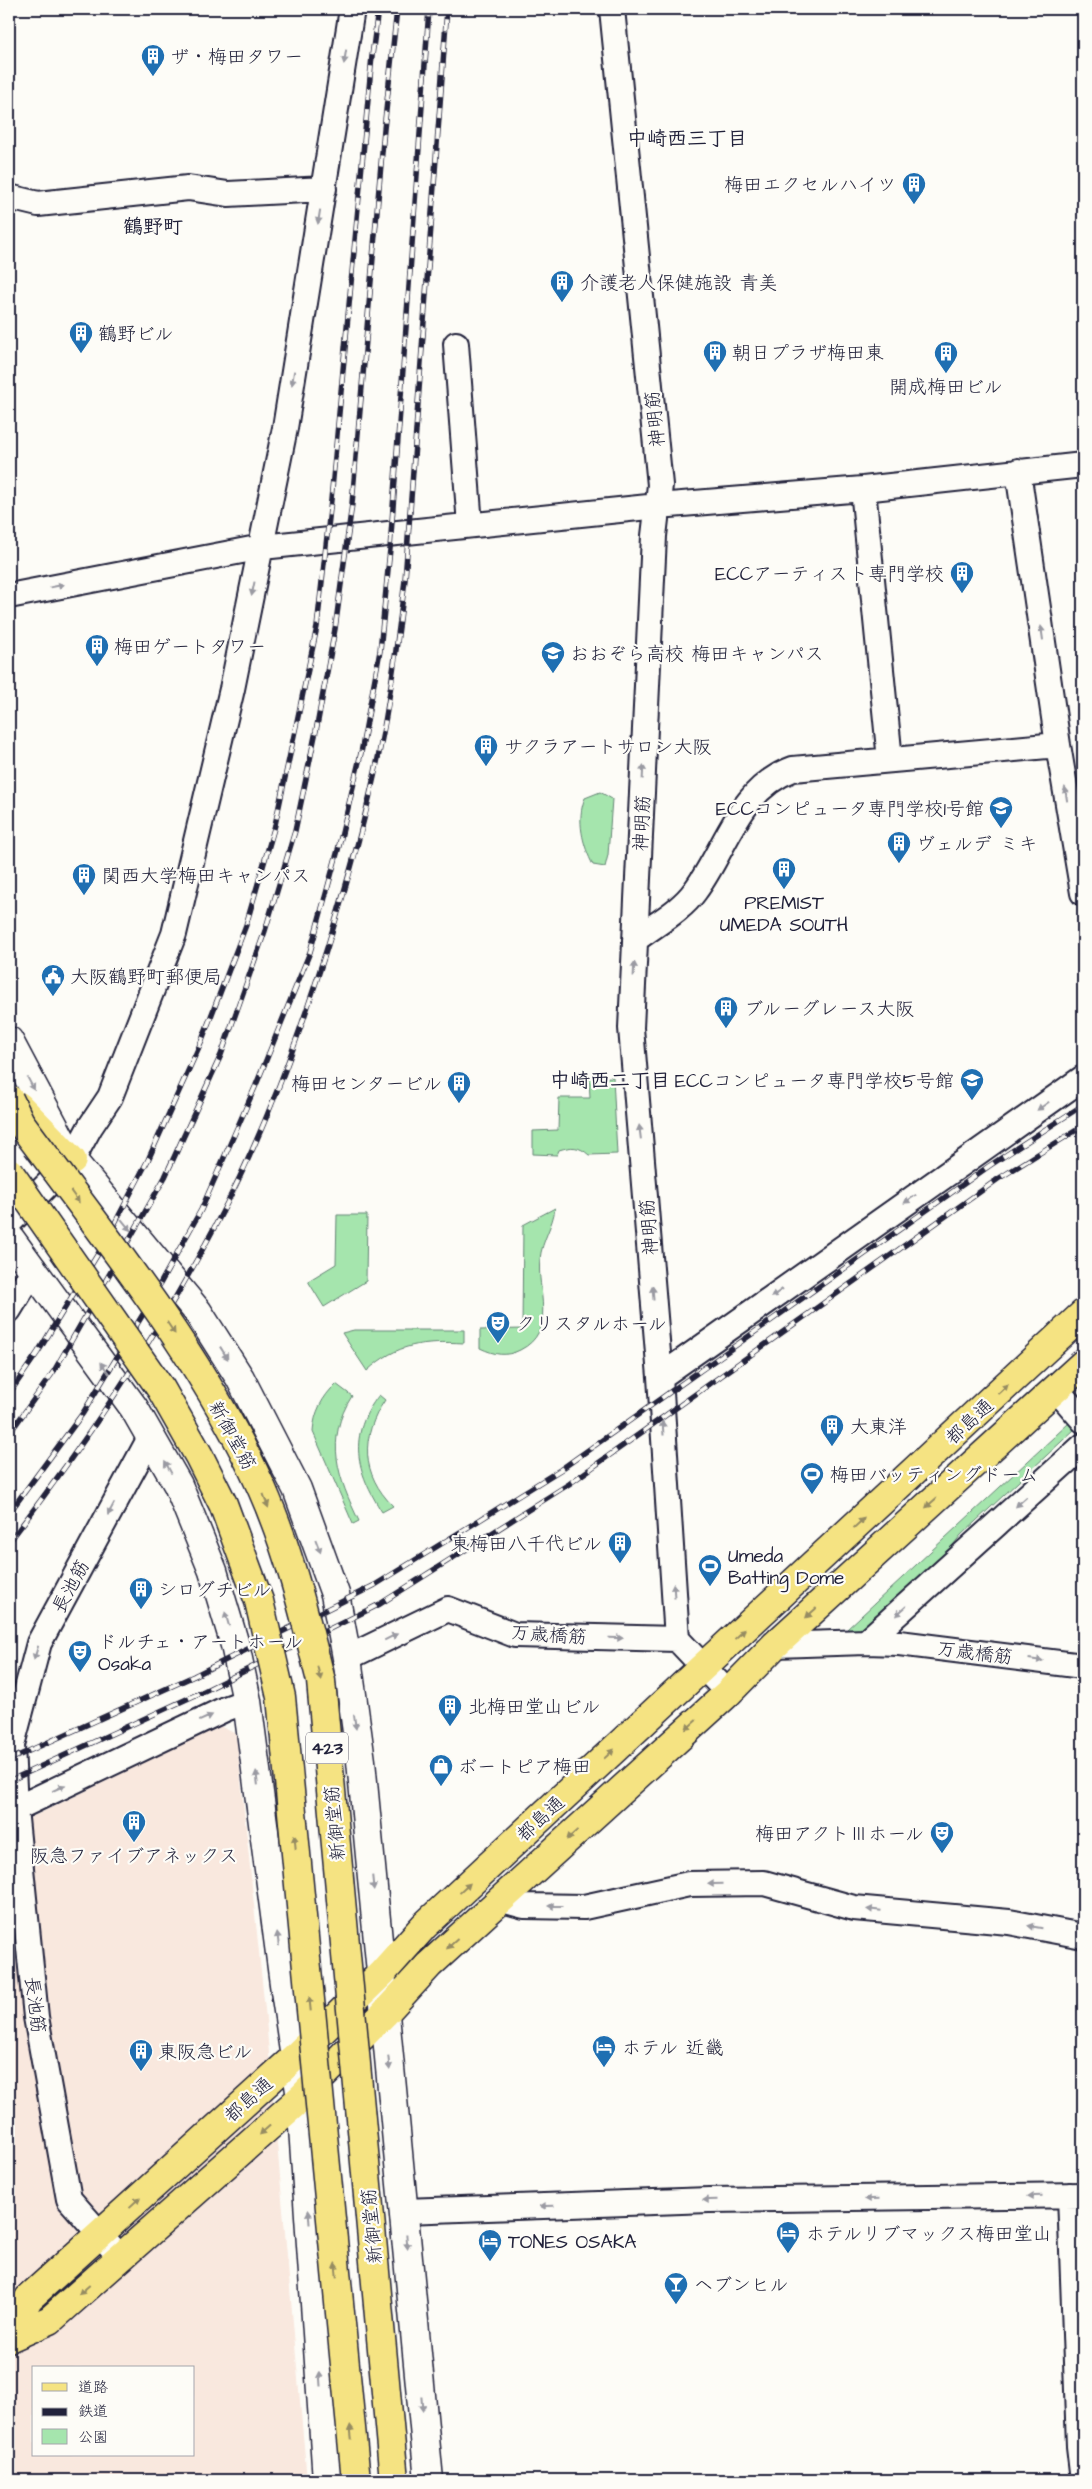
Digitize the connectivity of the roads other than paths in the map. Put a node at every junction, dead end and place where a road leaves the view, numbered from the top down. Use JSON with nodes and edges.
{"nodes":[{"id":1,"x":352,"y":9,"type":"edge"},
{"id":2,"x":612,"y":9,"type":"edge"},
{"id":3,"x":324,"y":189,"type":"junction"},
{"id":4,"x":9,"y":198,"type":"edge"},
{"id":5,"x":456,"y":344,"type":"dead end"},
{"id":6,"x":1083,"y":465,"type":"edge"},
{"id":7,"x":1018,"y":471,"type":"junction"},
{"id":8,"x":863,"y":489,"type":"junction"},
{"id":9,"x":658,"y":506,"type":"junction"},
{"id":10,"x":470,"y":525,"type":"junction"},
{"id":11,"x":262,"y":547,"type":"junction"},
{"id":12,"x":9,"y":596,"type":"edge"},
{"id":13,"x":1058,"y":745,"type":"junction"},
{"id":14,"x":890,"y":760,"type":"junction"},
{"id":15,"x":1083,"y":894,"type":"edge"},
{"id":16,"x":635,"y":940,"type":"junction"},
{"id":17,"x":9,"y":1040,"type":"edge"},
{"id":18,"x":1083,"y":1078,"type":"edge"},
{"id":19,"x":9,"y":1097,"type":"edge"},
{"id":20,"x":72,"y":1160,"type":"junction"},
{"id":21,"x":9,"y":1172,"type":"edge"},
{"id":22,"x":9,"y":1223,"type":"edge"},
{"id":23,"x":9,"y":1237,"type":"edge"},
{"id":24,"x":34,"y":1270,"type":"junction"},
{"id":25,"x":9,"y":1310,"type":"edge"},
{"id":26,"x":1083,"y":1314,"type":"edge"},
{"id":27,"x":1083,"y":1364,"type":"edge"},
{"id":28,"x":660,"y":1377,"type":"junction"},
{"id":29,"x":1056,"y":1389,"type":"junction"},
{"id":30,"x":1083,"y":1420,"type":"edge"},
{"id":31,"x":151,"y":1436,"type":"junction"},
{"id":32,"x":1083,"y":1446,"type":"edge"},
{"id":33,"x":677,"y":1639,"type":"junction"},
{"id":34,"x":866,"y":1642,"type":"junction"},
{"id":35,"x":775,"y":1645,"type":"junction"},
{"id":36,"x":347,"y":1658,"type":"junction"},
{"id":37,"x":1083,"y":1666,"type":"edge"},
{"id":38,"x":704,"y":1667,"type":"junction"},
{"id":39,"x":728,"y":1693,"type":"junction"},
{"id":40,"x":247,"y":1701,"type":"junction"},
{"id":41,"x":15,"y":1809,"type":"junction"},
{"id":42,"x":502,"y":1900,"type":"junction"},
{"id":43,"x":1083,"y":1936,"type":"edge"},
{"id":44,"x":382,"y":1973,"type":"junction"},
{"id":45,"x":384,"y":2014,"type":"junction"},
{"id":46,"x":296,"y":2056,"type":"junction"},
{"id":47,"x":301,"y":2098,"type":"junction"},
{"id":48,"x":1077,"y":2195,"type":"edge"},
{"id":49,"x":404,"y":2211,"type":"junction"},
{"id":50,"x":99,"y":2235,"type":"junction"},
{"id":51,"x":121,"y":2258,"type":"junction"},
{"id":52,"x":9,"y":2332,"type":"edge"},
{"id":53,"x":9,"y":2338,"type":"edge"},
{"id":54,"x":327,"y":2480,"type":"edge"},
{"id":55,"x":356,"y":2480,"type":"edge"},
{"id":56,"x":394,"y":2480,"type":"edge"},
{"id":57,"x":429,"y":2480,"type":"edge"},
{"id":58,"x":1083,"y":2480,"type":"edge"}],
"edges":[{"from":1,"to":3,"type":"street","one_way":true},
{"from":2,"to":9,"type":"street","name":"神明筋"},
{"from":3,"to":4,"type":"street"},
{"from":3,"to":11,"type":"street","one_way":true},
{"from":5,"to":10,"type":"street"},
{"from":6,"to":7,"type":"street"},
{"from":7,"to":8,"type":"street"},
{"from":13,"to":7,"type":"street","one_way":true},
{"from":8,"to":9,"type":"street"},
{"from":8,"to":14,"type":"street"},
{"from":9,"to":10,"type":"street"},
{"from":16,"to":9,"type":"street","name":"神明筋","one_way":true},
{"from":10,"to":11,"type":"street"},
{"from":12,"to":11,"type":"street","one_way":true},
{"from":11,"to":20,"type":"street","one_way":true},
{"from":13,"to":14,"type":"street"},
{"from":15,"to":13,"type":"street","one_way":true},
{"from":14,"to":16,"type":"street"},
{"from":28,"to":16,"type":"street","name":"神明筋","one_way":true},
{"from":17,"to":20,"type":"street","name":"新御堂筋","one_way":true},
{"from":18,"to":28,"type":"street","one_way":true},
{"from":19,"to":20,"type":"main road"},
{"from":19,"to":56,"type":"main road","name":"新御堂筋","number":"423","one_way":true,"bridge":true},
{"from":20,"to":22,"type":"street"},
{"from":20,"to":36,"type":"street","name":"新御堂筋","one_way":true},
{"from":55,"to":21,"type":"main road","number":"423","one_way":true,"bridge":true},
{"from":23,"to":24,"type":"street"},
{"from":24,"to":25,"type":"street"},
{"from":31,"to":24,"type":"street","one_way":true},
{"from":38,"to":26,"type":"main road","name":"都島通","one_way":true},
{"from":27,"to":29,"type":"main road","name":"都島通"},
{"from":33,"to":28,"type":"street","name":"神明筋","one_way":true},
{"from":29,"to":30,"type":"street"},
{"from":29,"to":35,"type":"main road","name":"都島通","one_way":true},
{"from":40,"to":31,"type":"street","one_way":true},
{"from":31,"to":41,"type":"street","name":"長池筋","one_way":true},
{"from":32,"to":34,"type":"street","one_way":true},
{"from":36,"to":33,"type":"street","name":"万歳橋筋","one_way":true},
{"from":33,"to":38,"type":"street"},
{"from":34,"to":35,"type":"street","name":"万歳橋筋"},
{"from":34,"to":37,"type":"street","name":"万歳橋筋","one_way":true},
{"from":35,"to":39,"type":"main road","name":"都島通"},
{"from":36,"to":44,"type":"street","name":"新御堂筋","one_way":true},
{"from":38,"to":39,"type":"street"},
{"from":44,"to":38,"type":"main road","name":"都島通","one_way":true},
{"from":39,"to":42,"type":"main road","name":"都島通","one_way":true},
{"from":41,"to":40,"type":"street","one_way":true},
{"from":46,"to":40,"type":"street","one_way":true},
{"from":41,"to":50,"type":"street","name":"長池筋"},
{"from":43,"to":42,"type":"street","one_way":true},
{"from":42,"to":45,"type":"main road","name":"都島通","one_way":true},
{"from":44,"to":45,"type":"street","name":"新御堂筋"},
{"from":44,"to":46,"type":"main road","name":"都島通"},
{"from":45,"to":47,"type":"main road","name":"都島通"},
{"from":45,"to":49,"type":"street","name":"新御堂筋","one_way":true},
{"from":46,"to":47,"type":"street"},
{"from":50,"to":46,"type":"main road","name":"都島通","one_way":true},
{"from":47,"to":51,"type":"main road","name":"都島通","one_way":true},
{"from":54,"to":47,"type":"street","one_way":true},
{"from":48,"to":49,"type":"street","one_way":true},
{"from":48,"to":58,"type":"street"},
{"from":49,"to":57,"type":"street","name":"新御堂筋","one_way":true},
{"from":50,"to":51,"type":"street"},
{"from":50,"to":52,"type":"main road","name":"都島通"},
{"from":51,"to":53,"type":"main road","name":"都島通","one_way":true}]}
